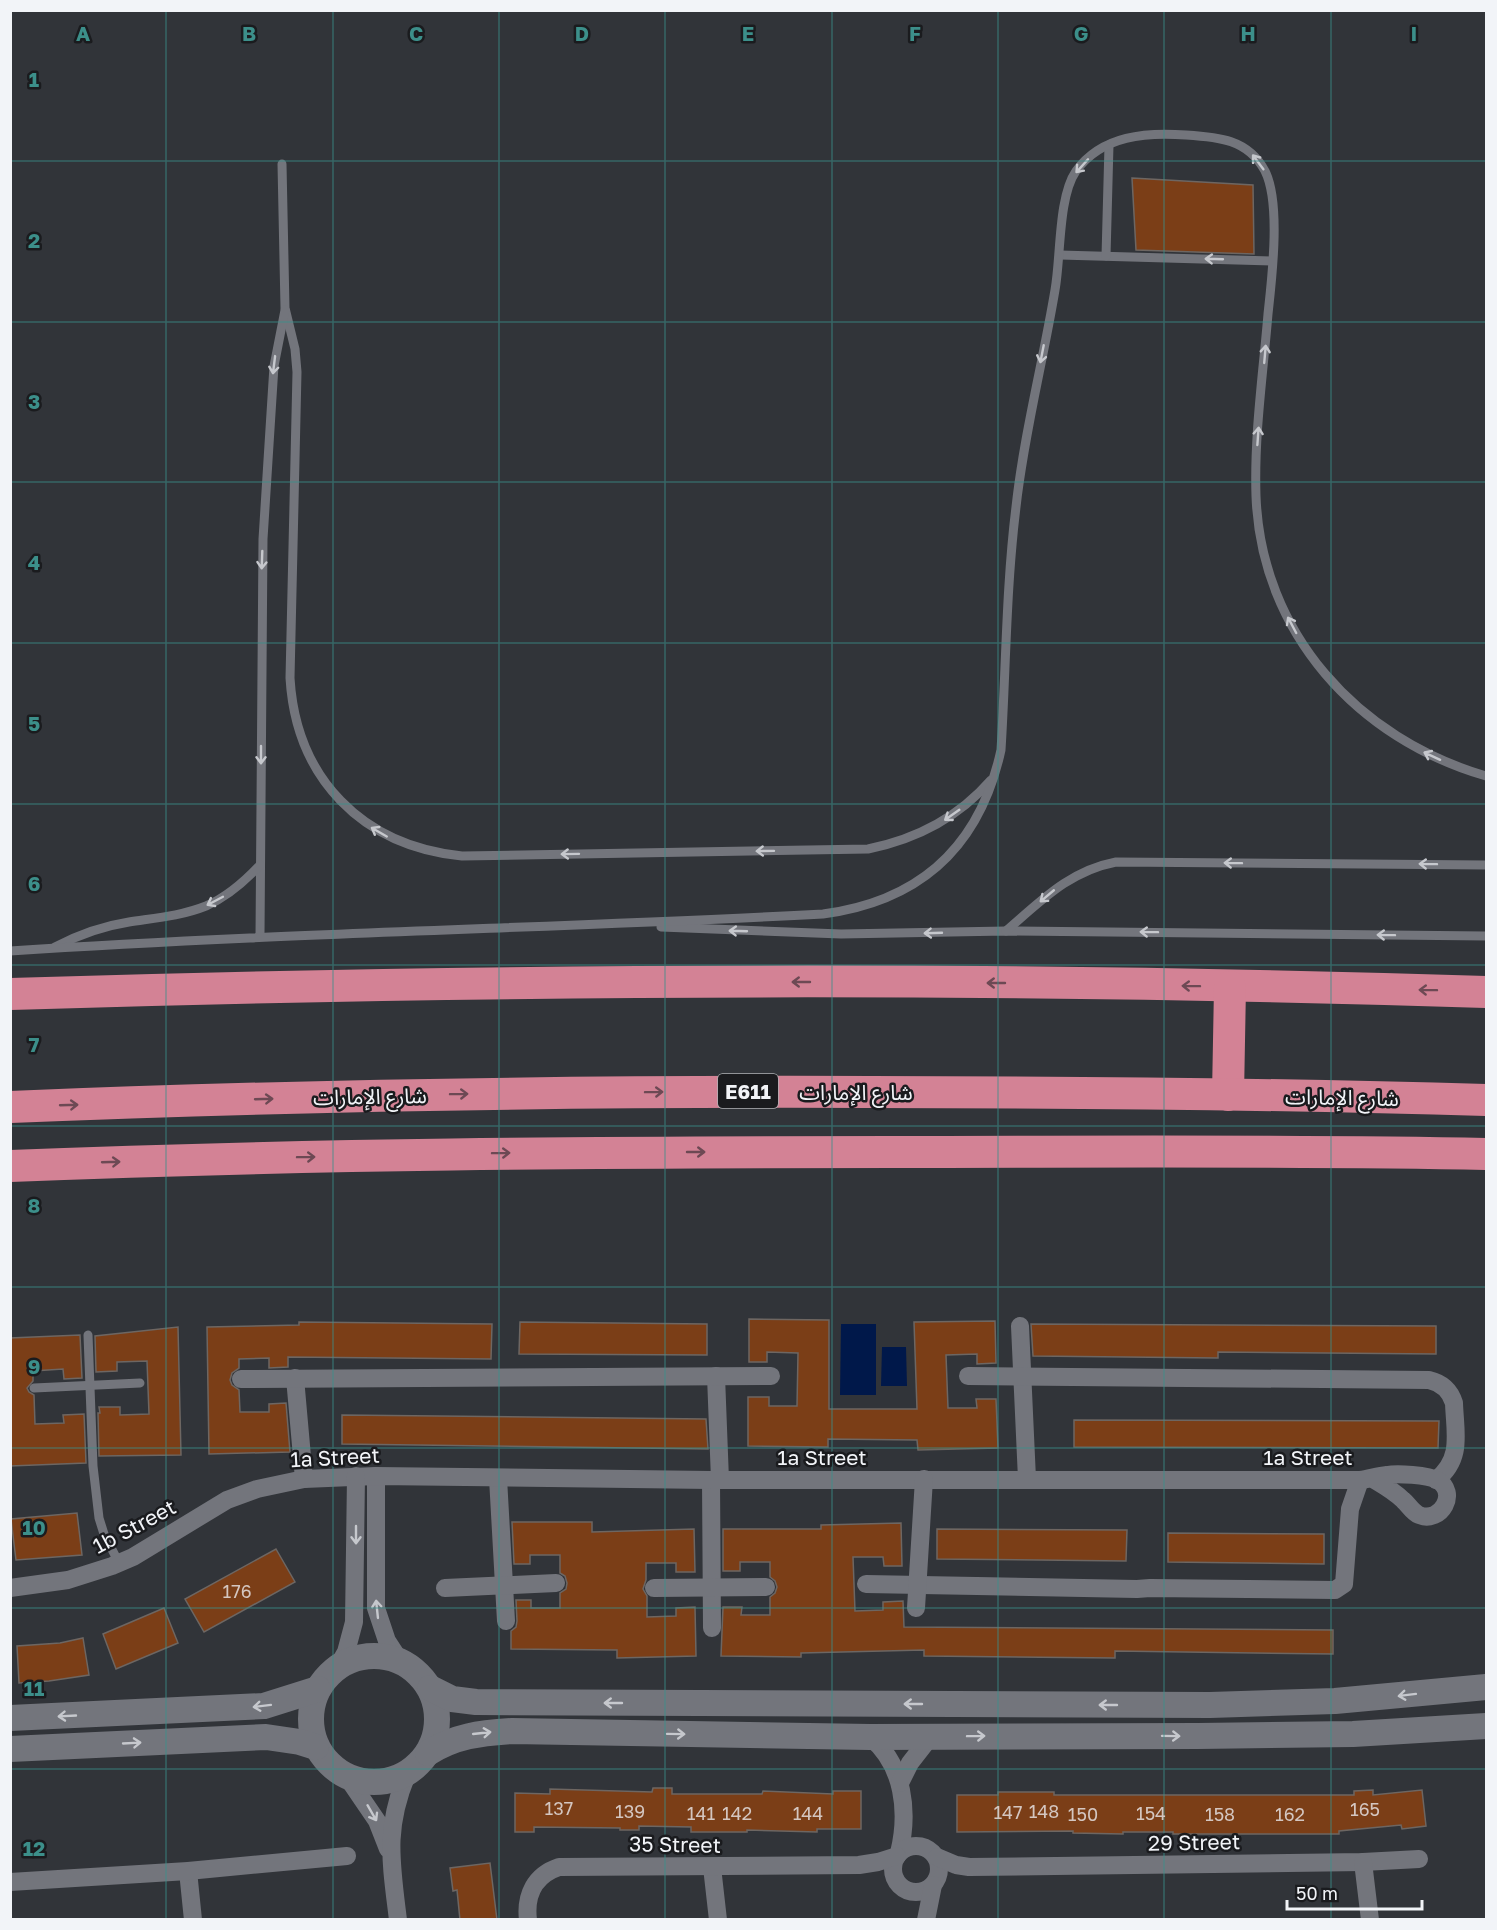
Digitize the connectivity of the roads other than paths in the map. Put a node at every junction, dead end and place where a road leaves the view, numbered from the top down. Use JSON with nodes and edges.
{"nodes":[{"id":1,"x":1109,"y":145,"type":"junction"},
{"id":2,"x":282,"y":164,"type":"dead end"},
{"id":3,"x":1060,"y":255,"type":"junction"},
{"id":4,"x":1106,"y":256,"type":"junction"},
{"id":5,"x":1272,"y":261,"type":"junction"},
{"id":6,"x":285,"y":308,"type":"junction"},
{"id":7,"x":995,"y":775,"type":"junction"},
{"id":8,"x":1486,"y":776,"type":"edge"},
{"id":9,"x":260,"y":865,"type":"junction"},
{"id":10,"x":1486,"y":865,"type":"edge"},
{"id":11,"x":615,"y":925,"type":"junction"},
{"id":12,"x":1006,"y":931,"type":"junction"},
{"id":13,"x":260,"y":936,"type":"junction"},
{"id":14,"x":1486,"y":936,"type":"edge"},
{"id":15,"x":52,"y":948,"type":"junction"},
{"id":16,"x":10,"y":951,"type":"edge"},
{"id":17,"x":1230,"y":987,"type":"junction"},
{"id":18,"x":1486,"y":992,"type":"edge"},
{"id":19,"x":10,"y":994,"type":"edge"},
{"id":20,"x":1228,"y":1095,"type":"junction"},
{"id":21,"x":1486,"y":1100,"type":"edge"},
{"id":22,"x":10,"y":1107,"type":"edge"},
{"id":23,"x":1274,"y":1151,"type":"junction"},
{"id":24,"x":1486,"y":1154,"type":"edge"},
{"id":25,"x":10,"y":1166,"type":"edge"},
{"id":26,"x":1486,"y":1175,"type":"edge"},
{"id":27,"x":1020,"y":1326,"type":"dead end"},
{"id":28,"x":88,"y":1335,"type":"dead end"},
{"id":29,"x":716,"y":1376,"type":"junction"},
{"id":30,"x":771,"y":1376,"type":"dead end"},
{"id":31,"x":968,"y":1377,"type":"dead end"},
{"id":32,"x":1022,"y":1377,"type":"junction"},
{"id":33,"x":295,"y":1378,"type":"junction"},
{"id":34,"x":241,"y":1379,"type":"dead end"},
{"id":35,"x":140,"y":1383,"type":"dead end"},
{"id":36,"x":90,"y":1385,"type":"junction"},
{"id":37,"x":34,"y":1388,"type":"dead end"},
{"id":38,"x":356,"y":1476,"type":"junction"},
{"id":39,"x":376,"y":1476,"type":"junction"},
{"id":40,"x":498,"y":1478,"type":"junction"},
{"id":41,"x":304,"y":1479,"type":"junction"},
{"id":42,"x":924,"y":1479,"type":"junction"},
{"id":43,"x":1027,"y":1479,"type":"junction"},
{"id":44,"x":1366,"y":1479,"type":"junction"},
{"id":45,"x":716,"y":1480,"type":"junction"},
{"id":46,"x":1436,"y":1480,"type":"junction"},
{"id":47,"x":272,"y":1484,"type":"joint"},
{"id":48,"x":119,"y":1563,"type":"junction"},
{"id":49,"x":556,"y":1583,"type":"dead end"},
{"id":50,"x":866,"y":1584,"type":"dead end"},
{"id":51,"x":918,"y":1584,"type":"junction"},
{"id":52,"x":504,"y":1585,"type":"junction"},
{"id":53,"x":711,"y":1587,"type":"junction"},
{"id":54,"x":766,"y":1587,"type":"dead end"},
{"id":55,"x":10,"y":1588,"type":"edge"},
{"id":56,"x":445,"y":1588,"type":"dead end"},
{"id":57,"x":654,"y":1588,"type":"dead end"},
{"id":58,"x":916,"y":1608,"type":"dead end"},
{"id":59,"x":506,"y":1621,"type":"dead end"},
{"id":60,"x":712,"y":1628,"type":"dead end"},
{"id":61,"x":400,"y":1661,"type":"junction"},
{"id":62,"x":338,"y":1666,"type":"junction"},
{"id":63,"x":1486,"y":1686,"type":"edge"},
{"id":64,"x":430,"y":1688,"type":"junction"},
{"id":65,"x":318,"y":1689,"type":"junction"},
{"id":66,"x":1452,"y":1689,"type":"junction"},
{"id":67,"x":10,"y":1718,"type":"edge"},
{"id":68,"x":1486,"y":1726,"type":"edge"},
{"id":69,"x":1454,"y":1729,"type":"junction"},
{"id":70,"x":931,"y":1736,"type":"junction"},
{"id":71,"x":870,"y":1737,"type":"junction"},
{"id":72,"x":316,"y":1747,"type":"junction"},
{"id":73,"x":10,"y":1749,"type":"edge"},
{"id":74,"x":428,"y":1754,"type":"junction"},
{"id":75,"x":408,"y":1773,"type":"junction"},
{"id":76,"x":347,"y":1777,"type":"junction"},
{"id":77,"x":900,"y":1783,"type":"junction"},
{"id":78,"x":904,"y":1820,"type":"junction"},
{"id":79,"x":930,"y":1852,"type":"junction"},
{"id":80,"x":390,"y":1853,"type":"junction"},
{"id":81,"x":898,"y":1855,"type":"junction"},
{"id":82,"x":347,"y":1856,"type":"dead end"},
{"id":83,"x":1419,"y":1859,"type":"dead end"},
{"id":84,"x":1363,"y":1862,"type":"junction"},
{"id":85,"x":859,"y":1865,"type":"junction"},
{"id":86,"x":712,"y":1867,"type":"junction"},
{"id":87,"x":969,"y":1868,"type":"junction"},
{"id":88,"x":188,"y":1871,"type":"junction"},
{"id":89,"x":10,"y":1882,"type":"edge"},
{"id":90,"x":900,"y":1883,"type":"junction"},
{"id":91,"x":934,"y":1883,"type":"junction"},
{"id":92,"x":193,"y":1920,"type":"edge"},
{"id":93,"x":398,"y":1920,"type":"edge"},
{"id":94,"x":528,"y":1920,"type":"edge"},
{"id":95,"x":718,"y":1920,"type":"edge"},
{"id":96,"x":925,"y":1920,"type":"edge"},
{"id":97,"x":1370,"y":1920,"type":"edge"}],
"edges":[{"from":1,"to":3,"type":"lane","one_way":true},
{"from":1,"to":4,"type":"lane"},
{"from":5,"to":1,"type":"lane","one_way":true},
{"from":2,"to":6,"type":"lane"},
{"from":3,"to":4,"type":"lane"},
{"from":3,"to":7,"type":"lane","one_way":true},
{"from":5,"to":4,"type":"lane","one_way":true},
{"from":8,"to":5,"type":"lane","one_way":true},
{"from":7,"to":6,"type":"lane","one_way":true},
{"from":6,"to":9,"type":"lane","one_way":true},
{"from":7,"to":11,"type":"lane"},
{"from":9,"to":13,"type":"lane"},
{"from":9,"to":15,"type":"lane","one_way":true},
{"from":10,"to":12,"type":"lane","one_way":true},
{"from":12,"to":11,"type":"lane","one_way":true},
{"from":11,"to":13,"type":"lane"},
{"from":14,"to":12,"type":"lane","one_way":true},
{"from":13,"to":15,"type":"lane"},
{"from":15,"to":16,"type":"lane"},
{"from":18,"to":17,"type":"highway","one_way":true},
{"from":17,"to":19,"type":"highway","one_way":true},
{"from":17,"to":20,"type":"highway"},
{"from":20,"to":21,"type":"highway","name":"شارع الإمارات","number":"E611"},
{"from":22,"to":20,"type":"highway","name":"شارع الإمارات","number":"E611","one_way":true},
{"from":23,"to":24,"type":"highway"},
{"from":25,"to":23,"type":"highway","one_way":true},
{"from":23,"to":26,"type":"highway"},
{"from":27,"to":32,"type":"street"},
{"from":28,"to":36,"type":"lane"},
{"from":29,"to":30,"type":"street"},
{"from":29,"to":33,"type":"street"},
{"from":29,"to":45,"type":"street"},
{"from":31,"to":32,"type":"street"},
{"from":32,"to":43,"type":"street"},
{"from":32,"to":46,"type":"street"},
{"from":33,"to":34,"type":"street"},
{"from":33,"to":41,"type":"street"},
{"from":35,"to":36,"type":"lane"},
{"from":36,"to":37,"type":"lane"},
{"from":36,"to":48,"type":"lane"},
{"from":38,"to":39,"type":"street","name":"1a Street"},
{"from":38,"to":41,"type":"street","name":"1a Street"},
{"from":38,"to":62,"type":"street","one_way":true},
{"from":39,"to":40,"type":"street","name":"1a Street"},
{"from":61,"to":39,"type":"street","one_way":true},
{"from":40,"to":45,"type":"street","name":"1a Street"},
{"from":40,"to":52,"type":"street"},
{"from":41,"to":47,"type":"street","name":"1a Street"},
{"from":42,"to":43,"type":"street","name":"1a Street"},
{"from":42,"to":45,"type":"street","name":"1a Street"},
{"from":42,"to":51,"type":"street"},
{"from":43,"to":44,"type":"street","name":"1a Street"},
{"from":44,"to":46,"type":"street","name":"1a Street"},
{"from":44,"to":46,"type":"street","name":"1a Street"},
{"from":44,"to":51,"type":"street"},
{"from":45,"to":53,"type":"street"},
{"from":47,"to":48,"type":"street","name":"1b Street"},
{"from":48,"to":55,"type":"street","name":"1b Street"},
{"from":49,"to":52,"type":"street"},
{"from":50,"to":51,"type":"street"},
{"from":51,"to":58,"type":"street"},
{"from":52,"to":56,"type":"street"},
{"from":52,"to":59,"type":"street"},
{"from":53,"to":54,"type":"street"},
{"from":53,"to":57,"type":"street"},
{"from":53,"to":60,"type":"street"},
{"from":61,"to":62,"type":"street"},
{"from":61,"to":64,"type":"street"},
{"from":62,"to":65,"type":"street"},
{"from":63,"to":66,"type":"street"},
{"from":66,"to":64,"type":"street","one_way":true},
{"from":64,"to":74,"type":"street"},
{"from":65,"to":67,"type":"street","one_way":true},
{"from":65,"to":72,"type":"street"},
{"from":66,"to":69,"type":"street"},
{"from":68,"to":69,"type":"street"},
{"from":70,"to":69,"type":"street","one_way":true},
{"from":70,"to":71,"type":"street"},
{"from":70,"to":77,"type":"street"},
{"from":74,"to":71,"type":"street","one_way":true},
{"from":71,"to":77,"type":"street"},
{"from":73,"to":72,"type":"street","one_way":true},
{"from":72,"to":76,"type":"street"},
{"from":74,"to":75,"type":"street"},
{"from":75,"to":76,"type":"street"},
{"from":75,"to":80,"type":"street"},
{"from":76,"to":80,"type":"street","one_way":true},
{"from":77,"to":78,"type":"street"},
{"from":78,"to":79,"type":"street"},
{"from":78,"to":81,"type":"street"},
{"from":79,"to":81,"type":"street"},
{"from":79,"to":87,"type":"street","name":"29 Street"},
{"from":79,"to":91,"type":"street"},
{"from":80,"to":93,"type":"street"},
{"from":81,"to":85,"type":"street"},
{"from":81,"to":90,"type":"street"},
{"from":82,"to":88,"type":"street"},
{"from":83,"to":84,"type":"street","name":"29 Street"},
{"from":84,"to":87,"type":"street","name":"29 Street"},
{"from":84,"to":97,"type":"street"},
{"from":85,"to":86,"type":"street","name":"35 Street"},
{"from":85,"to":90,"type":"street"},
{"from":86,"to":94,"type":"street","name":"35 Street"},
{"from":86,"to":95,"type":"street"},
{"from":87,"to":91,"type":"street","name":"29 Street"},
{"from":88,"to":89,"type":"street"},
{"from":88,"to":92,"type":"street"},
{"from":90,"to":91,"type":"street"},
{"from":90,"to":96,"type":"street"},
{"from":91,"to":96,"type":"street"}]}
